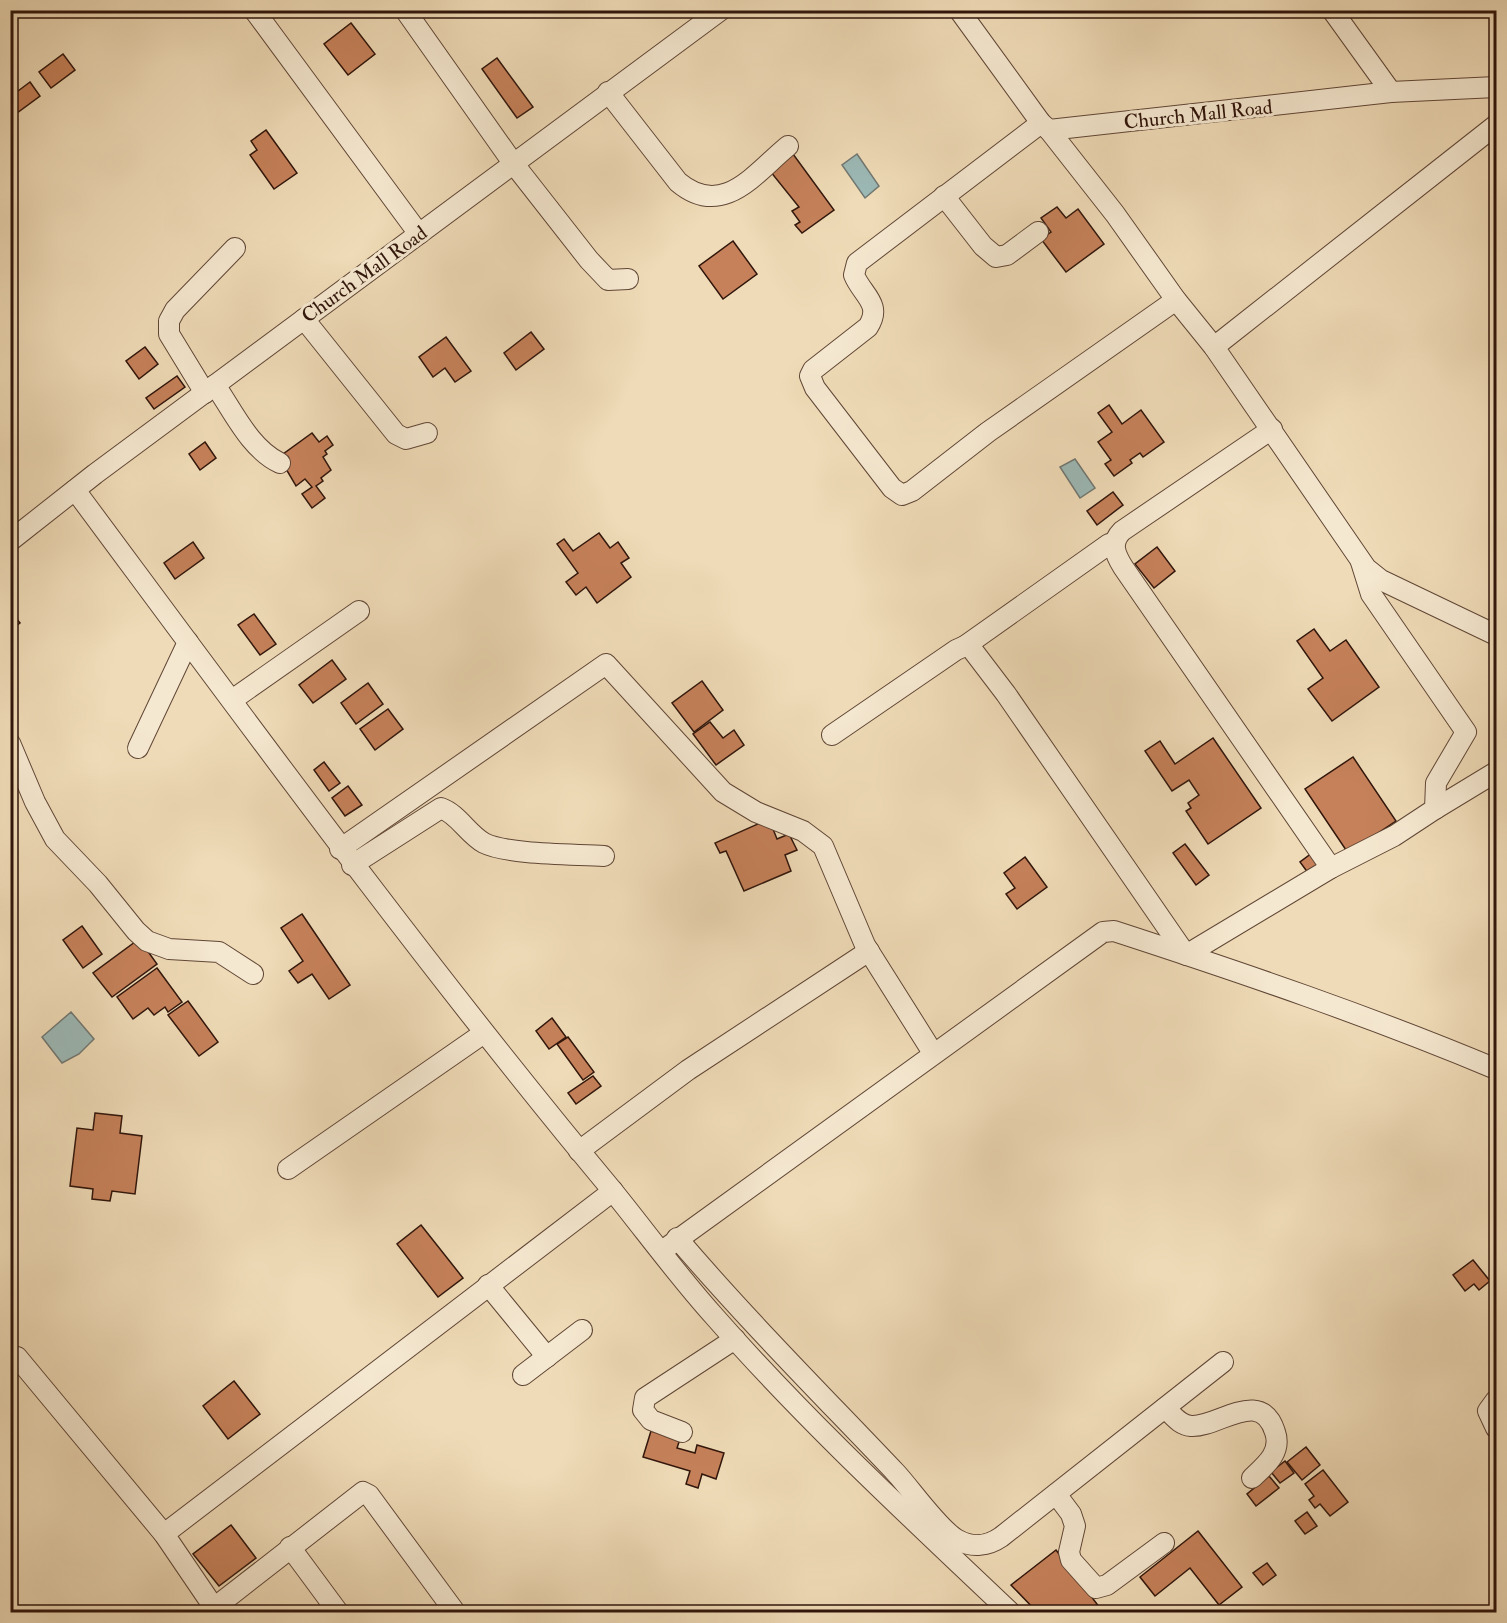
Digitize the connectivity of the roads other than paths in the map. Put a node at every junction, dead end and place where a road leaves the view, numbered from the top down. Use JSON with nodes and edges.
{"nodes":[{"id":1,"x":254,"y":10,"type":"edge"},
{"id":2,"x":405,"y":10,"type":"edge"},
{"id":3,"x":721,"y":10,"type":"edge"},
{"id":4,"x":959,"y":10,"type":"edge"},
{"id":5,"x":1332,"y":10,"type":"edge"},
{"id":6,"x":1497,"y":87,"type":"edge"},
{"id":7,"x":608,"y":92,"type":"junction"},
{"id":8,"x":1391,"y":92,"type":"junction"},
{"id":9,"x":1497,"y":125,"type":"edge"},
{"id":10,"x":1046,"y":126,"type":"junction"},
{"id":11,"x":788,"y":146,"type":"dead end"},
{"id":12,"x":513,"y":163,"type":"junction"},
{"id":13,"x":944,"y":196,"type":"junction"},
{"id":14,"x":1038,"y":232,"type":"dead end"},
{"id":15,"x":419,"y":234,"type":"junction"},
{"id":16,"x":235,"y":248,"type":"dead end"},
{"id":17,"x":628,"y":279,"type":"dead end"},
{"id":18,"x":1176,"y":300,"type":"junction"},
{"id":19,"x":304,"y":319,"type":"junction"},
{"id":20,"x":1214,"y":346,"type":"junction"},
{"id":21,"x":210,"y":389,"type":"junction"},
{"id":22,"x":1272,"y":429,"type":"junction"},
{"id":23,"x":427,"y":433,"type":"dead end"},
{"id":24,"x":280,"y":463,"type":"dead end"},
{"id":25,"x":75,"y":490,"type":"junction"},
{"id":26,"x":10,"y":541,"type":"edge"},
{"id":27,"x":1109,"y":544,"type":"dead end"},
{"id":28,"x":1361,"y":562,"type":"junction"},
{"id":29,"x":359,"y":611,"type":"dead end"},
{"id":30,"x":1497,"y":635,"type":"edge"},
{"id":31,"x":188,"y":642,"type":"junction"},
{"id":32,"x":965,"y":646,"type":"junction"},
{"id":33,"x":232,"y":700,"type":"junction"},
{"id":34,"x":832,"y":735,"type":"dead end"},
{"id":35,"x":10,"y":743,"type":"edge"},
{"id":36,"x":138,"y":748,"type":"dead end"},
{"id":37,"x":1497,"y":772,"type":"edge"},
{"id":38,"x":1435,"y":808,"type":"junction"},
{"id":39,"x":340,"y":849,"type":"junction"},
{"id":40,"x":604,"y":856,"type":"dead end"},
{"id":41,"x":352,"y":865,"type":"junction"},
{"id":42,"x":1331,"y":868,"type":"junction"},
{"id":43,"x":868,"y":951,"type":"junction"},
{"id":44,"x":1186,"y":955,"type":"junction"},
{"id":45,"x":253,"y":974,"type":"dead end"},
{"id":46,"x":484,"y":1034,"type":"junction"},
{"id":47,"x":933,"y":1053,"type":"junction"},
{"id":48,"x":1497,"y":1069,"type":"edge"},
{"id":49,"x":579,"y":1151,"type":"junction"},
{"id":50,"x":288,"y":1169,"type":"dead end"},
{"id":51,"x":613,"y":1191,"type":"junction"},
{"id":52,"x":669,"y":1245,"type":"junction"},
{"id":53,"x":488,"y":1285,"type":"junction"},
{"id":54,"x":582,"y":1330,"type":"dead end"},
{"id":55,"x":735,"y":1339,"type":"junction"},
{"id":56,"x":10,"y":1357,"type":"edge"},
{"id":57,"x":547,"y":1357,"type":"junction"},
{"id":58,"x":1223,"y":1362,"type":"dead end"},
{"id":59,"x":523,"y":1375,"type":"dead end"},
{"id":60,"x":1497,"y":1400,"type":"edge"},
{"id":61,"x":1165,"y":1408,"type":"junction"},
{"id":62,"x":1497,"y":1428,"type":"edge"},
{"id":63,"x":682,"y":1431,"type":"dead end"},
{"id":64,"x":1252,"y":1478,"type":"dead end"},
{"id":65,"x":1056,"y":1494,"type":"junction"},
{"id":66,"x":164,"y":1534,"type":"junction"},
{"id":67,"x":1164,"y":1543,"type":"dead end"},
{"id":68,"x":290,"y":1547,"type":"junction"},
{"id":69,"x":215,"y":1610,"type":"edge"},
{"id":70,"x":338,"y":1612,"type":"edge"},
{"id":71,"x":455,"y":1612,"type":"edge"},
{"id":72,"x":1010,"y":1612,"type":"edge"}],
"edges":[{"from":1,"to":15,"type":"street"},
{"from":2,"to":12,"type":"street"},
{"from":3,"to":7,"type":"street","name":"Church Mall Road"},
{"from":4,"to":10,"type":"street"},
{"from":5,"to":8,"type":"street"},
{"from":6,"to":8,"type":"street","name":"Church Mall Road"},
{"from":7,"to":11,"type":"street"},
{"from":7,"to":12,"type":"street","name":"Church Mall Road"},
{"from":8,"to":10,"type":"street","name":"Church Mall Road"},
{"from":9,"to":20,"type":"street"},
{"from":10,"to":13,"type":"street"},
{"from":10,"to":18,"type":"street"},
{"from":12,"to":15,"type":"street","name":"Church Mall Road"},
{"from":12,"to":17,"type":"street"},
{"from":13,"to":14,"type":"street"},
{"from":13,"to":18,"type":"street"},
{"from":15,"to":19,"type":"street","name":"Church Mall Road"},
{"from":16,"to":21,"type":"street"},
{"from":18,"to":20,"type":"street"},
{"from":19,"to":21,"type":"street","name":"Church Mall Road"},
{"from":19,"to":23,"type":"street"},
{"from":20,"to":22,"type":"street"},
{"from":21,"to":24,"type":"street"},
{"from":21,"to":25,"type":"street","name":"Church Mall Road"},
{"from":22,"to":28,"type":"street"},
{"from":22,"to":42,"type":"street"},
{"from":25,"to":26,"type":"street","name":"Church Mall Road"},
{"from":25,"to":31,"type":"street"},
{"from":27,"to":32,"type":"street"},
{"from":28,"to":30,"type":"street"},
{"from":28,"to":38,"type":"street"},
{"from":29,"to":33,"type":"street"},
{"from":31,"to":33,"type":"street"},
{"from":31,"to":36,"type":"street"},
{"from":32,"to":34,"type":"street"},
{"from":32,"to":44,"type":"street"},
{"from":33,"to":39,"type":"street"},
{"from":35,"to":45,"type":"street"},
{"from":37,"to":38,"type":"street"},
{"from":38,"to":42,"type":"street"},
{"from":39,"to":41,"type":"street"},
{"from":39,"to":43,"type":"street"},
{"from":40,"to":41,"type":"street"},
{"from":41,"to":46,"type":"street"},
{"from":42,"to":44,"type":"street"},
{"from":43,"to":47,"type":"street"},
{"from":43,"to":49,"type":"street"},
{"from":44,"to":47,"type":"street"},
{"from":44,"to":48,"type":"street"},
{"from":46,"to":49,"type":"street"},
{"from":46,"to":50,"type":"street"},
{"from":47,"to":52,"type":"street"},
{"from":49,"to":51,"type":"street"},
{"from":51,"to":52,"type":"street"},
{"from":51,"to":53,"type":"street"},
{"from":52,"to":55,"type":"street"},
{"from":52,"to":65,"type":"street"},
{"from":53,"to":57,"type":"street"},
{"from":53,"to":66,"type":"street"},
{"from":54,"to":57,"type":"street"},
{"from":55,"to":63,"type":"street"},
{"from":55,"to":72,"type":"street"},
{"from":56,"to":66,"type":"street"},
{"from":57,"to":59,"type":"street"},
{"from":58,"to":61,"type":"street"},
{"from":60,"to":62,"type":"street"},
{"from":61,"to":64,"type":"street"},
{"from":61,"to":65,"type":"street"},
{"from":65,"to":67,"type":"street"},
{"from":66,"to":69,"type":"street"},
{"from":68,"to":69,"type":"street"},
{"from":68,"to":70,"type":"street"},
{"from":68,"to":71,"type":"street"}]}
